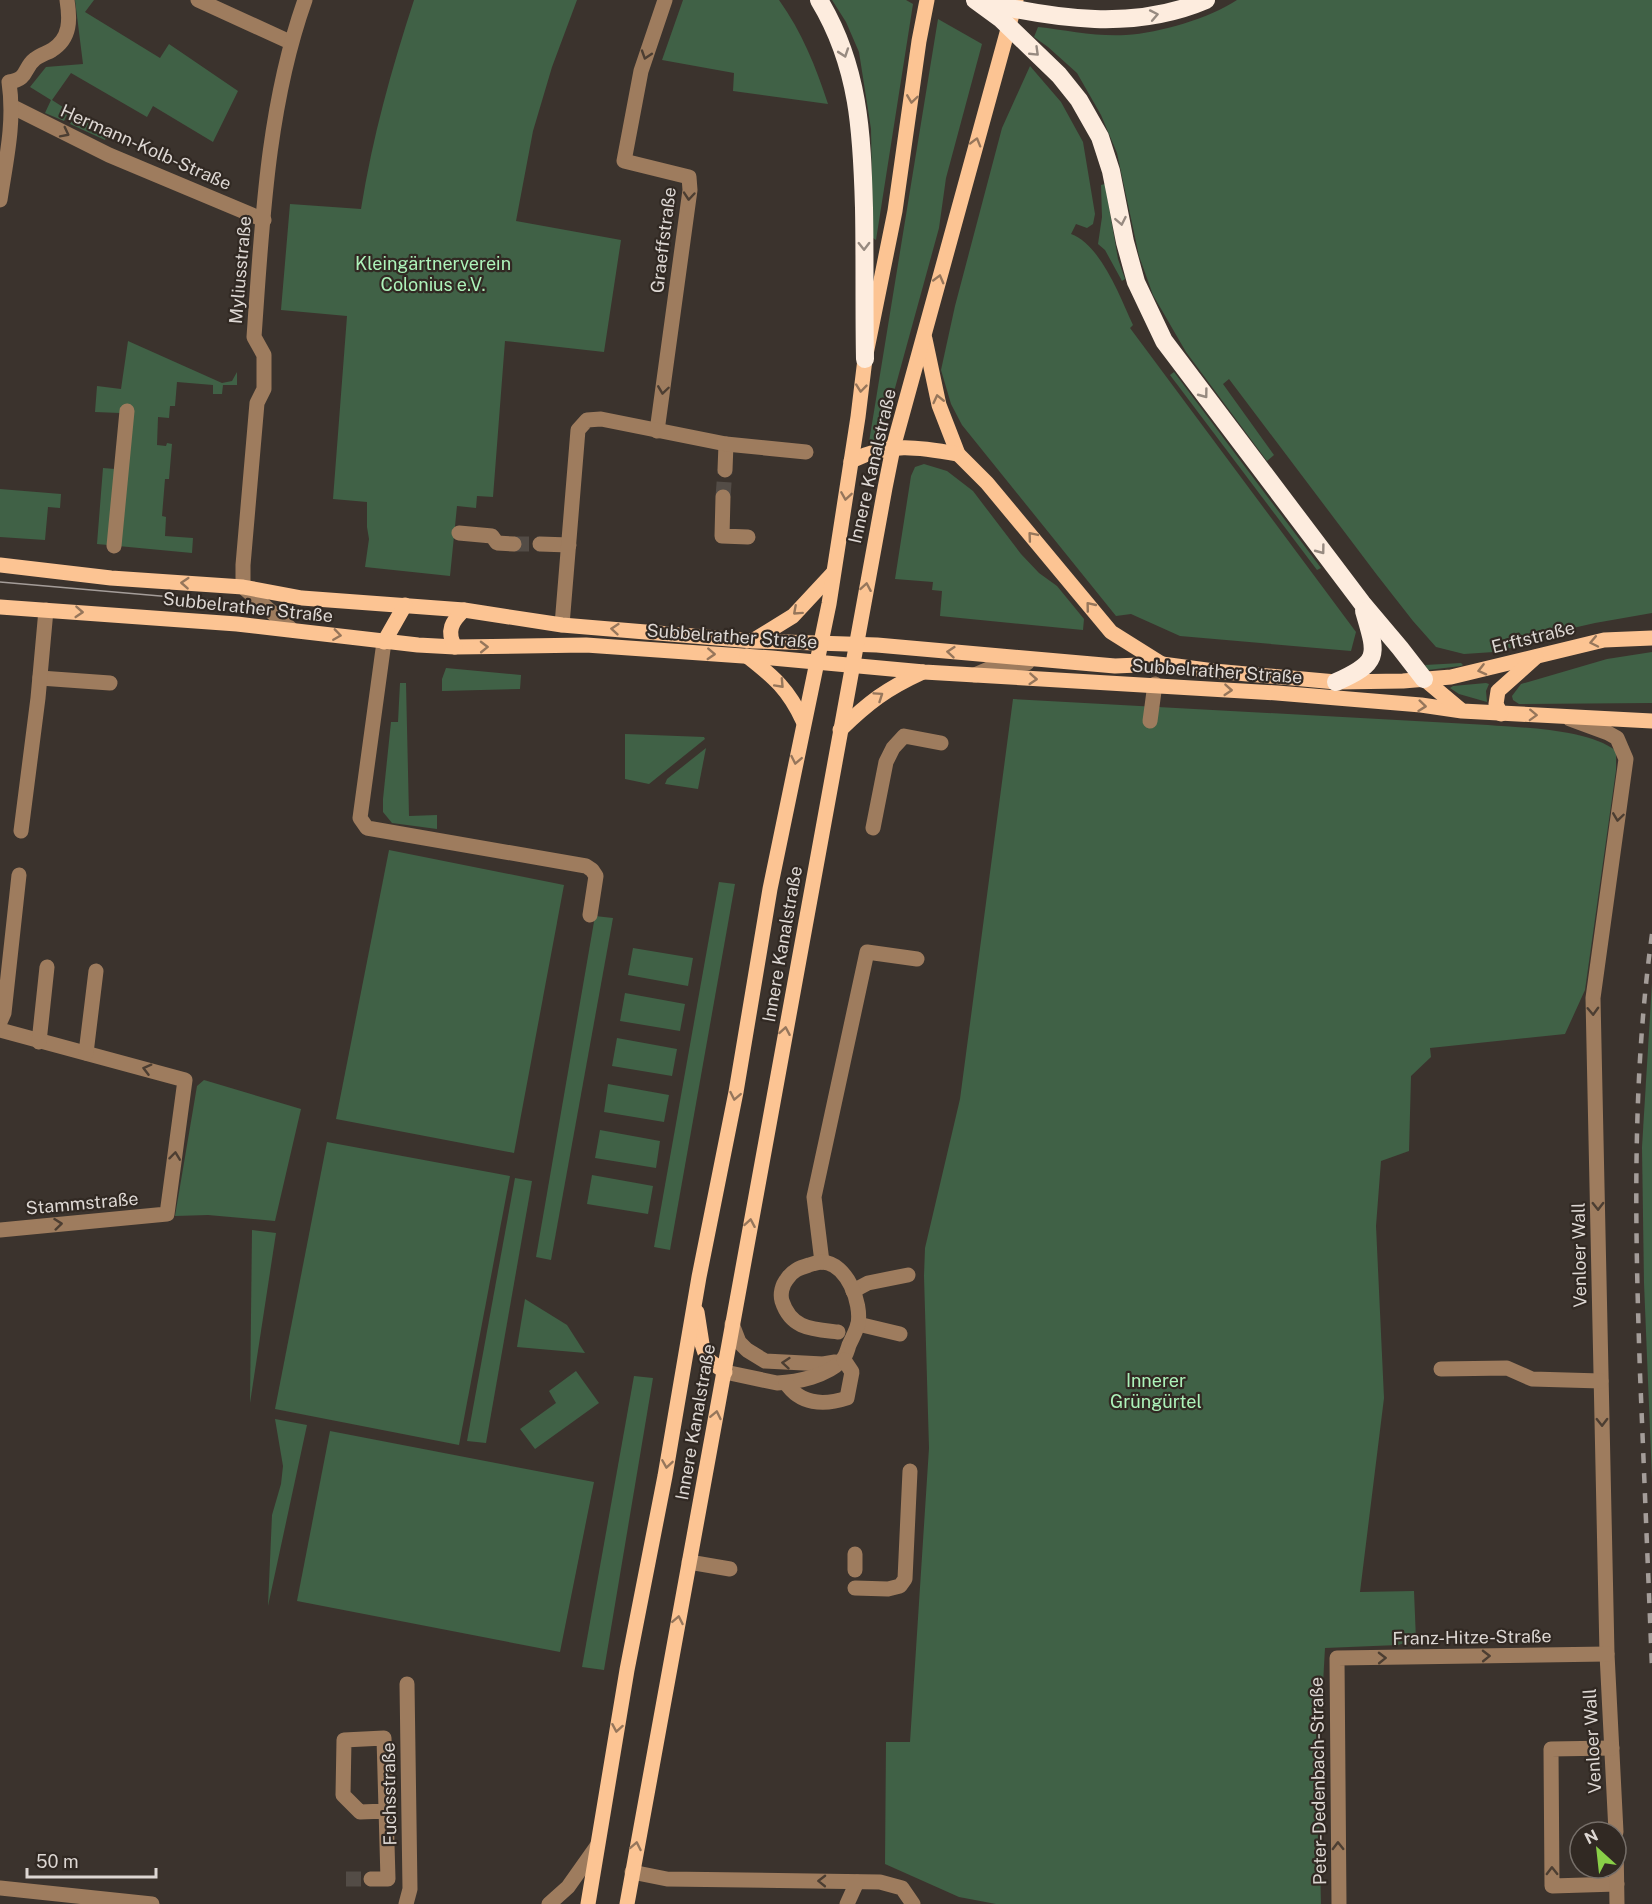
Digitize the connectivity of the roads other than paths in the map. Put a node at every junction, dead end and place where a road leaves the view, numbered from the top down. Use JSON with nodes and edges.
{"nodes":[{"id":1,"x":67,"y":0,"type":"edge"},
{"id":2,"x":198,"y":0,"type":"edge"},
{"id":3,"x":305,"y":0,"type":"edge"},
{"id":4,"x":665,"y":0,"type":"edge"},
{"id":5,"x":819,"y":0,"type":"edge"},
{"id":6,"x":927,"y":0,"type":"edge"},
{"id":7,"x":975,"y":0,"type":"edge"},
{"id":8,"x":1016,"y":0,"type":"edge"},
{"id":9,"x":1206,"y":0,"type":"edge"},
{"id":10,"x":290,"y":42,"type":"junction"},
{"id":11,"x":5,"y":82,"type":"edge"},
{"id":12,"x":13,"y":107,"type":"junction"},
{"id":13,"x":0,"y":200,"type":"edge"},
{"id":14,"x":264,"y":220,"type":"junction"},
{"id":15,"x":924,"y":336,"type":"junction"},
{"id":16,"x":865,"y":359,"type":"junction"},
{"id":17,"x":127,"y":411,"type":"dead end"},
{"id":18,"x":657,"y":431,"type":"junction"},
{"id":19,"x":726,"y":444,"type":"junction"},
{"id":20,"x":893,"y":448,"type":"junction"},
{"id":21,"x":806,"y":452,"type":"dead end"},
{"id":22,"x":958,"y":454,"type":"junction"},
{"id":23,"x":851,"y":461,"type":"junction"},
{"id":24,"x":725,"y":470,"type":"tunnel mouth"},
{"id":25,"x":723,"y":497,"type":"tunnel mouth"},
{"id":26,"x":459,"y":533,"type":"dead end"},
{"id":27,"x":748,"y":537,"type":"dead end"},
{"id":28,"x":514,"y":544,"type":"tunnel mouth"},
{"id":29,"x":540,"y":544,"type":"tunnel mouth"},
{"id":30,"x":569,"y":545,"type":"junction"},
{"id":31,"x":114,"y":546,"type":"dead end"},
{"id":32,"x":0,"y":565,"type":"edge"},
{"id":33,"x":833,"y":573,"type":"junction"},
{"id":34,"x":243,"y":587,"type":"junction"},
{"id":35,"x":1362,"y":603,"type":"junction"},
{"id":36,"x":405,"y":605,"type":"junction"},
{"id":37,"x":0,"y":607,"type":"edge"},
{"id":38,"x":46,"y":610,"type":"junction"},
{"id":39,"x":464,"y":610,"type":"junction"},
{"id":40,"x":562,"y":625,"type":"junction"},
{"id":41,"x":291,"y":629,"type":"junction"},
{"id":42,"x":1652,"y":638,"type":"edge"},
{"id":43,"x":753,"y":641,"type":"junction"},
{"id":44,"x":384,"y":642,"type":"junction"},
{"id":45,"x":820,"y":643,"type":"junction"},
{"id":46,"x":856,"y":644,"type":"junction"},
{"id":47,"x":455,"y":647,"type":"junction"},
{"id":48,"x":1538,"y":655,"type":"junction"},
{"id":49,"x":747,"y":656,"type":"junction"},
{"id":50,"x":1051,"y":661,"type":"junction"},
{"id":51,"x":816,"y":662,"type":"junction"},
{"id":52,"x":1162,"y":664,"type":"junction"},
{"id":53,"x":853,"y":665,"type":"junction"},
{"id":54,"x":924,"y":672,"type":"junction"},
{"id":55,"x":975,"y":675,"type":"junction"},
{"id":56,"x":40,"y":678,"type":"junction"},
{"id":57,"x":1424,"y":679,"type":"junction"},
{"id":58,"x":1336,"y":681,"type":"junction"},
{"id":59,"x":110,"y":683,"type":"dead end"},
{"id":60,"x":1155,"y":684,"type":"junction"},
{"id":61,"x":1462,"y":711,"type":"junction"},
{"id":62,"x":1652,"y":712,"type":"edge"},
{"id":63,"x":1501,"y":714,"type":"junction"},
{"id":64,"x":1564,"y":716,"type":"junction"},
{"id":65,"x":1621,"y":719,"type":"junction"},
{"id":66,"x":803,"y":721,"type":"junction"},
{"id":67,"x":1150,"y":721,"type":"dead end"},
{"id":68,"x":1652,"y":721,"type":"edge"},
{"id":69,"x":840,"y":730,"type":"junction"},
{"id":70,"x":941,"y":743,"type":"dead end"},
{"id":71,"x":873,"y":828,"type":"dead end"},
{"id":72,"x":21,"y":831,"type":"dead end"},
{"id":73,"x":19,"y":875,"type":"dead end"},
{"id":74,"x":590,"y":915,"type":"dead end"},
{"id":75,"x":917,"y":959,"type":"dead end"},
{"id":76,"x":47,"y":966,"type":"dead end"},
{"id":77,"x":96,"y":971,"type":"dead end"},
{"id":78,"x":0,"y":1022,"type":"edge"},
{"id":79,"x":0,"y":1030,"type":"edge"},
{"id":80,"x":39,"y":1042,"type":"junction"},
{"id":81,"x":86,"y":1053,"type":"junction"},
{"id":82,"x":0,"y":1230,"type":"edge"},
{"id":83,"x":822,"y":1262,"type":"junction"},
{"id":84,"x":908,"y":1275,"type":"dead end"},
{"id":85,"x":852,"y":1291,"type":"junction"},
{"id":86,"x":695,"y":1303,"type":"junction"},
{"id":87,"x":732,"y":1324,"type":"junction"},
{"id":88,"x":858,"y":1324,"type":"junction"},
{"id":89,"x":838,"y":1332,"type":"dead end"},
{"id":90,"x":900,"y":1334,"type":"dead end"},
{"id":91,"x":844,"y":1360,"type":"junction"},
{"id":92,"x":1440,"y":1369,"type":"dead end"},
{"id":93,"x":725,"y":1372,"type":"junction"},
{"id":94,"x":1601,"y":1381,"type":"junction"},
{"id":95,"x":786,"y":1383,"type":"junction"},
{"id":96,"x":910,"y":1471,"type":"dead end"},
{"id":97,"x":855,"y":1554,"type":"dead end"},
{"id":98,"x":689,"y":1562,"type":"junction"},
{"id":99,"x":730,"y":1569,"type":"dead end"},
{"id":100,"x":855,"y":1570,"type":"dead end"},
{"id":101,"x":855,"y":1588,"type":"dead end"},
{"id":102,"x":1607,"y":1654,"type":"junction"},
{"id":103,"x":1336,"y":1658,"type":"joint"},
{"id":104,"x":412,"y":1690,"type":"dead end"},
{"id":105,"x":1612,"y":1748,"type":"junction"},
{"id":106,"x":386,"y":1811,"type":"junction"},
{"id":107,"x":1615,"y":1820,"type":"edge"},
{"id":108,"x":597,"y":1846,"type":"junction"},
{"id":109,"x":632,"y":1872,"type":"junction"},
{"id":110,"x":371,"y":1879,"type":"tunnel mouth"},
{"id":111,"x":1617,"y":1880,"type":"edge"},
{"id":112,"x":857,"y":1882,"type":"junction"},
{"id":113,"x":1617,"y":1884,"type":"junction"},
{"id":114,"x":0,"y":1888,"type":"edge"},
{"id":115,"x":152,"y":1904,"type":"edge"},
{"id":116,"x":406,"y":1904,"type":"edge"},
{"id":117,"x":549,"y":1904,"type":"edge"},
{"id":118,"x":588,"y":1904,"type":"edge"},
{"id":119,"x":627,"y":1904,"type":"edge"},
{"id":120,"x":847,"y":1904,"type":"edge"},
{"id":121,"x":913,"y":1904,"type":"edge"},
{"id":122,"x":1339,"y":1904,"type":"edge"},
{"id":123,"x":1617,"y":1904,"type":"edge"}],
"edges":[{"from":1,"to":11,"type":"street"},
{"from":2,"to":10,"type":"street"},
{"from":3,"to":10,"type":"street","name":"Myliusstraße"},
{"from":4,"to":18,"type":"street","name":"Graeffstraße","one_way":true},
{"from":5,"to":16,"type":"highway","one_way":true},
{"from":6,"to":16,"type":"main road","name":"Innere Kanalstraße","one_way":true},
{"from":7,"to":9,"type":"highway","one_way":true},
{"from":7,"to":35,"type":"highway","one_way":true},
{"from":15,"to":8,"type":"main road","name":"Innere Kanalstraße","one_way":true},
{"from":10,"to":14,"type":"street","name":"Myliusstraße"},
{"from":11,"to":12,"type":"street"},
{"from":12,"to":13,"type":"street"},
{"from":12,"to":14,"type":"street","name":"Hermann-Kolb-Straße","one_way":true},
{"from":14,"to":34,"type":"street","name":"Myliusstraße"},
{"from":15,"to":20,"type":"main road","name":"Innere Kanalstraße"},
{"from":22,"to":15,"type":"main road","one_way":true},
{"from":16,"to":23,"type":"main road","name":"Innere Kanalstraße","one_way":true},
{"from":17,"to":31,"type":"street"},
{"from":18,"to":19,"type":"street"},
{"from":18,"to":30,"type":"street"},
{"from":19,"to":21,"type":"street"},
{"from":19,"to":24,"type":"street"},
{"from":20,"to":22,"type":"main road"},
{"from":20,"to":23,"type":"main road"},
{"from":46,"to":20,"type":"main road","name":"Innere Kanalstraße","one_way":true},
{"from":52,"to":22,"type":"main road","one_way":true},
{"from":23,"to":33,"type":"main road","name":"Innere Kanalstraße","one_way":true},
{"from":25,"to":27,"type":"street"},
{"from":26,"to":28,"type":"street"},
{"from":29,"to":30,"type":"street"},
{"from":30,"to":40,"type":"street"},
{"from":34,"to":32,"type":"main road","name":"Subbelrather Straße","one_way":true},
{"from":33,"to":43,"type":"main road","one_way":true},
{"from":33,"to":45,"type":"main road","name":"Innere Kanalstraße"},
{"from":34,"to":36,"type":"main road","name":"Subbelrather Straße"},
{"from":34,"to":41,"type":"street"},
{"from":35,"to":57,"type":"highway"},
{"from":35,"to":58,"type":"highway"},
{"from":36,"to":39,"type":"main road","name":"Subbelrather Straße"},
{"from":36,"to":44,"type":"main road"},
{"from":37,"to":38,"type":"main road","name":"Subbelrather Straße"},
{"from":38,"to":41,"type":"main road","name":"Subbelrather Straße","one_way":true},
{"from":38,"to":56,"type":"street"},
{"from":39,"to":40,"type":"main road","name":"Subbelrather Straße"},
{"from":39,"to":47,"type":"main road"},
{"from":43,"to":40,"type":"main road","name":"Subbelrather Straße","one_way":true},
{"from":41,"to":44,"type":"main road","name":"Subbelrather Straße","one_way":true},
{"from":42,"to":48,"type":"main road","name":"Erftstraße","one_way":true},
{"from":43,"to":45,"type":"main road","name":"Subbelrather Straße"},
{"from":44,"to":47,"type":"main road","name":"Subbelrather Straße"},
{"from":44,"to":74,"type":"street"},
{"from":45,"to":46,"type":"main road","name":"Subbelrather Straße"},
{"from":45,"to":51,"type":"main road","name":"Innere Kanalstraße"},
{"from":50,"to":46,"type":"main road","name":"Subbelrather Straße","one_way":true},
{"from":46,"to":53,"type":"main road","name":"Innere Kanalstraße"},
{"from":47,"to":49,"type":"main road","name":"Subbelrather Straße","one_way":true},
{"from":48,"to":57,"type":"main road","name":"Erftstraße","one_way":true},
{"from":48,"to":63,"type":"main road"},
{"from":49,"to":51,"type":"main road","name":"Subbelrather Straße"},
{"from":49,"to":66,"type":"main road","one_way":true},
{"from":50,"to":52,"type":"main road","name":"Subbelrather Straße"},
{"from":50,"to":55,"type":"street"},
{"from":51,"to":53,"type":"main road","name":"Subbelrather Straße"},
{"from":51,"to":66,"type":"main road","name":"Innere Kanalstraße"},
{"from":52,"to":58,"type":"main road","name":"Subbelrather Straße"},
{"from":53,"to":54,"type":"main road","name":"Subbelrather Straße"},
{"from":53,"to":69,"type":"main road","name":"Innere Kanalstraße"},
{"from":54,"to":55,"type":"main road","name":"Subbelrather Straße"},
{"from":69,"to":54,"type":"main road","one_way":true},
{"from":55,"to":60,"type":"main road","name":"Subbelrather Straße","one_way":true},
{"from":56,"to":59,"type":"street"},
{"from":56,"to":72,"type":"street"},
{"from":57,"to":58,"type":"main road","name":"Subbelrather Straße"},
{"from":57,"to":61,"type":"main road"},
{"from":60,"to":61,"type":"main road","name":"Subbelrather Straße","one_way":true},
{"from":60,"to":67,"type":"street"},
{"from":61,"to":63,"type":"main road"},
{"from":62,"to":65,"type":"street"},
{"from":63,"to":64,"type":"main road","one_way":true},
{"from":64,"to":65,"type":"main road"},
{"from":64,"to":94,"type":"street","name":"Venloer Wall","one_way":true},
{"from":65,"to":68,"type":"main road"},
{"from":66,"to":86,"type":"main road","name":"Innere Kanalstraße","one_way":true},
{"from":87,"to":69,"type":"main road","name":"Innere Kanalstraße","one_way":true},
{"from":70,"to":71,"type":"street"},
{"from":73,"to":78,"type":"street"},
{"from":75,"to":83,"type":"street"},
{"from":76,"to":80,"type":"street"},
{"from":77,"to":81,"type":"street"},
{"from":79,"to":80,"type":"street"},
{"from":80,"to":81,"type":"street"},
{"from":82,"to":81,"type":"street","name":"Stammstraße","one_way":true},
{"from":83,"to":85,"type":"street"},
{"from":83,"to":89,"type":"street"},
{"from":84,"to":85,"type":"street"},
{"from":85,"to":88,"type":"street"},
{"from":86,"to":93,"type":"main road"},
{"from":86,"to":108,"type":"main road","name":"Innere Kanalstraße","one_way":true},
{"from":91,"to":87,"type":"street","one_way":true},
{"from":87,"to":93,"type":"main road","name":"Innere Kanalstraße"},
{"from":88,"to":90,"type":"street"},
{"from":88,"to":91,"type":"street"},
{"from":91,"to":95,"type":"street"},
{"from":91,"to":95,"type":"street"},
{"from":92,"to":94,"type":"street"},
{"from":93,"to":95,"type":"street"},
{"from":98,"to":93,"type":"main road","name":"Innere Kanalstraße","one_way":true},
{"from":94,"to":102,"type":"street","name":"Venloer Wall","one_way":true},
{"from":96,"to":101,"type":"street"},
{"from":97,"to":100,"type":"street"},
{"from":98,"to":99,"type":"street"},
{"from":109,"to":98,"type":"main road","name":"Innere Kanalstraße","one_way":true},
{"from":103,"to":102,"type":"street","name":"Franz-Hitze-Straße","one_way":true},
{"from":102,"to":105,"type":"street","name":"Venloer Wall"},
{"from":122,"to":103,"type":"street","name":"Peter-Dedenbach-Straße","one_way":true},
{"from":104,"to":116,"type":"street","name":"Fuchsstraße"},
{"from":105,"to":107,"type":"street","name":"Venloer Wall"},
{"from":113,"to":105,"type":"street","one_way":true},
{"from":106,"to":106,"type":"street"},
{"from":106,"to":110,"type":"street"},
{"from":108,"to":117,"type":"street"},
{"from":108,"to":118,"type":"main road","name":"Innere Kanalstraße"},
{"from":112,"to":109,"type":"street","one_way":true},
{"from":109,"to":119,"type":"main road","name":"Innere Kanalstraße"},
{"from":111,"to":113,"type":"street"},
{"from":112,"to":120,"type":"street"},
{"from":112,"to":121,"type":"street"},
{"from":113,"to":123,"type":"street"},
{"from":114,"to":115,"type":"street"}]}
